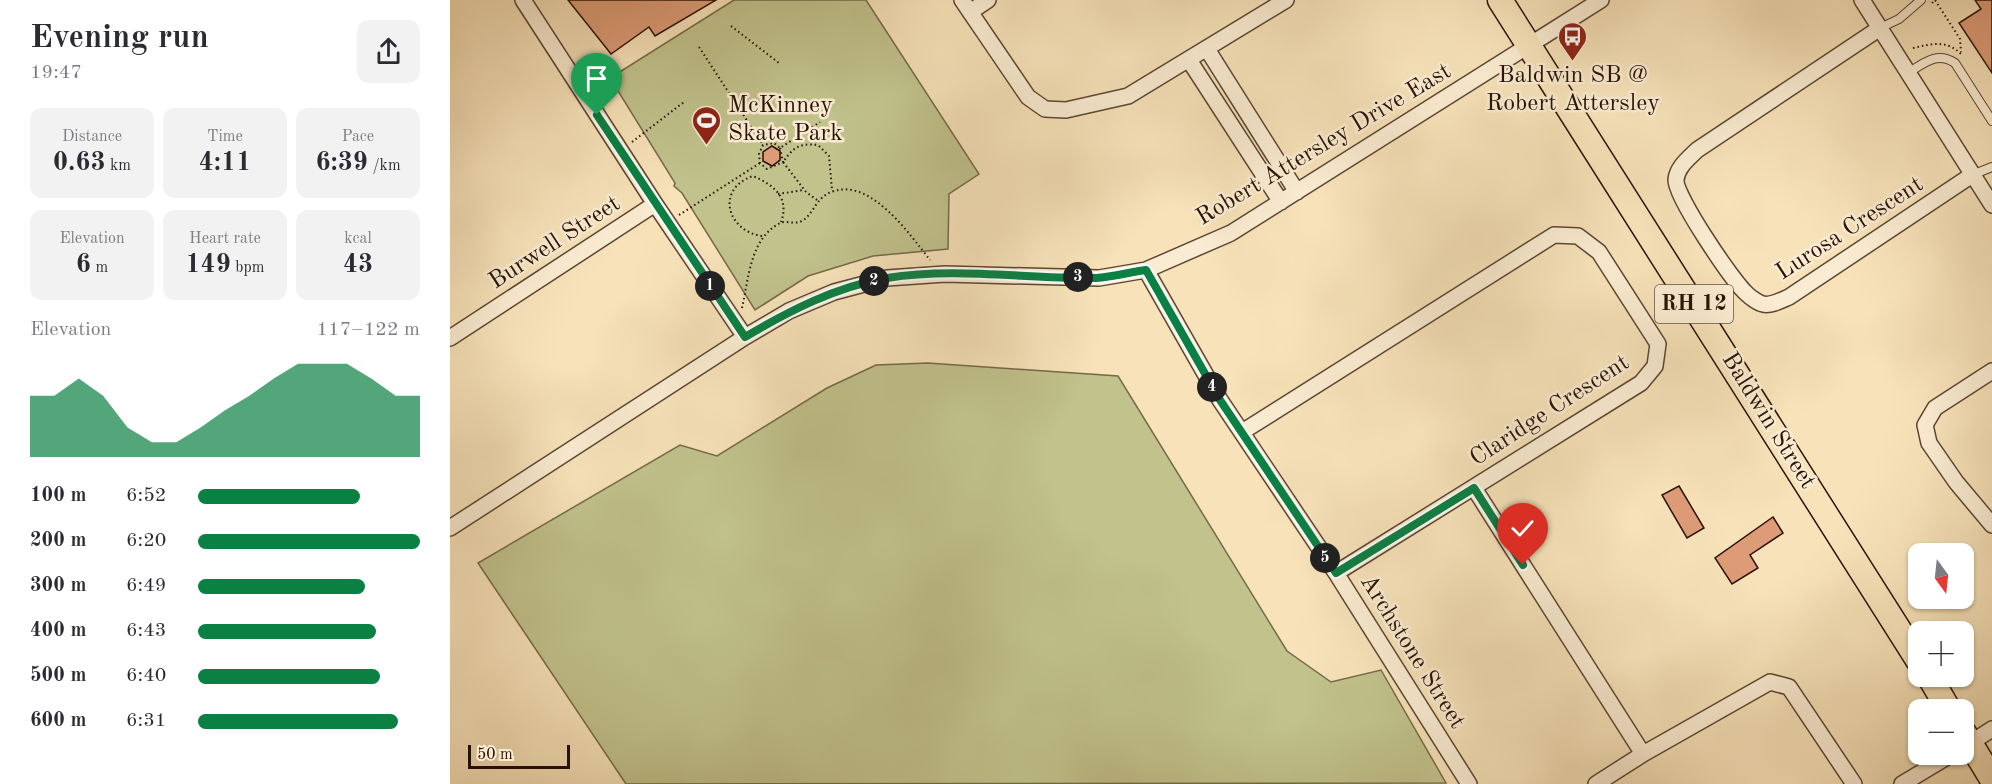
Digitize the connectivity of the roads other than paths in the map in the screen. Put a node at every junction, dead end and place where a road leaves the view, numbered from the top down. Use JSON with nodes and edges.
{"nodes":[{"id":1,"x":523,"y":0,"type":"edge"},
{"id":2,"x":988,"y":0,"type":"edge"},
{"id":3,"x":1286,"y":0,"type":"edge"},
{"id":4,"x":1500,"y":0,"type":"edge"},
{"id":5,"x":1601,"y":0,"type":"edge"},
{"id":6,"x":1862,"y":0,"type":"edge"},
{"id":7,"x":1916,"y":2,"type":"edge"},
{"id":8,"x":966,"y":6,"type":"edge"},
{"id":9,"x":1880,"y":28,"type":"junction"},
{"id":10,"x":1529,"y":44,"type":"junction"},
{"id":11,"x":1206,"y":49,"type":"junction"},
{"id":12,"x":1189,"y":60,"type":"junction"},
{"id":13,"x":1908,"y":73,"type":"junction"},
{"id":14,"x":1992,"y":121,"type":"edge"},
{"id":15,"x":1992,"y":167,"type":"edge"},
{"id":16,"x":1972,"y":175,"type":"junction"},
{"id":17,"x":1297,"y":192,"type":"junction"},
{"id":18,"x":1281,"y":202,"type":"junction"},
{"id":19,"x":655,"y":204,"type":"junction"},
{"id":20,"x":1992,"y":205,"type":"edge"},
{"id":21,"x":1146,"y":270,"type":"junction"},
{"id":22,"x":745,"y":337,"type":"junction"},
{"id":23,"x":450,"y":338,"type":"edge"},
{"id":24,"x":1992,"y":371,"type":"edge"},
{"id":25,"x":1242,"y":432,"type":"junction"},
{"id":26,"x":1474,"y":488,"type":"junction"},
{"id":27,"x":1992,"y":525,"type":"edge"},
{"id":28,"x":450,"y":528,"type":"edge"},
{"id":29,"x":1336,"y":573,"type":"junction"},
{"id":30,"x":1908,"y":644,"type":"edge"},
{"id":31,"x":1992,"y":729,"type":"edge"},
{"id":32,"x":1974,"y":739,"type":"edge"},
{"id":33,"x":1643,"y":754,"type":"junction"},
{"id":34,"x":1974,"y":759,"type":"edge"},
{"id":35,"x":1931,"y":765,"type":"edge"},
{"id":36,"x":1992,"y":779,"type":"edge"},
{"id":37,"x":1469,"y":784,"type":"edge"},
{"id":38,"x":1596,"y":784,"type":"edge"},
{"id":39,"x":1854,"y":784,"type":"edge"},
{"id":40,"x":1902,"y":784,"type":"edge"}],
"edges":[{"from":1,"to":19,"type":"street"},
{"from":2,"to":8,"type":"street"},
{"from":3,"to":11,"type":"street"},
{"from":4,"to":10,"type":"main road","name":"Baldwin Street","number":"RH 12"},
{"from":5,"to":10,"type":"street","name":"Robert Attersley Drive East"},
{"from":6,"to":9,"type":"street"},
{"from":7,"to":9,"type":"lane"},
{"from":8,"to":12,"type":"street"},
{"from":9,"to":13,"type":"street"},
{"from":9,"to":16,"type":"street","name":"Lurosa Crescent"},
{"from":10,"to":17,"type":"street","name":"Robert Attersley Drive East"},
{"from":10,"to":30,"type":"main road","name":"Baldwin Street","number":"RH 12"},
{"from":11,"to":12,"type":"street"},
{"from":11,"to":17,"type":"street"},
{"from":12,"to":18,"type":"street"},
{"from":13,"to":14,"type":"lane"},
{"from":13,"to":16,"type":"street"},
{"from":15,"to":16,"type":"lane"},
{"from":16,"to":20,"type":"street"},
{"from":17,"to":18,"type":"street","name":"Robert Attersley Drive East"},
{"from":18,"to":21,"type":"street","name":"Robert Attersley Drive East"},
{"from":19,"to":22,"type":"street"},
{"from":19,"to":23,"type":"street","name":"Burwell Street"},
{"from":21,"to":22,"type":"street","name":"Robert Attersley Drive East"},
{"from":21,"to":25,"type":"street","name":"Archstone Street"},
{"from":22,"to":28,"type":"street","name":"Robert Attersley Drive East"},
{"from":24,"to":27,"type":"street"},
{"from":25,"to":26,"type":"street","name":"Claridge Crescent"},
{"from":25,"to":29,"type":"street","name":"Archstone Street"},
{"from":26,"to":29,"type":"street","name":"Claridge Crescent"},
{"from":26,"to":33,"type":"street"},
{"from":29,"to":37,"type":"street","name":"Archstone Street"},
{"from":31,"to":32,"type":"street"},
{"from":33,"to":38,"type":"street"},
{"from":33,"to":39,"type":"street"},
{"from":34,"to":36,"type":"main road"},
{"from":35,"to":40,"type":"street"}]}
